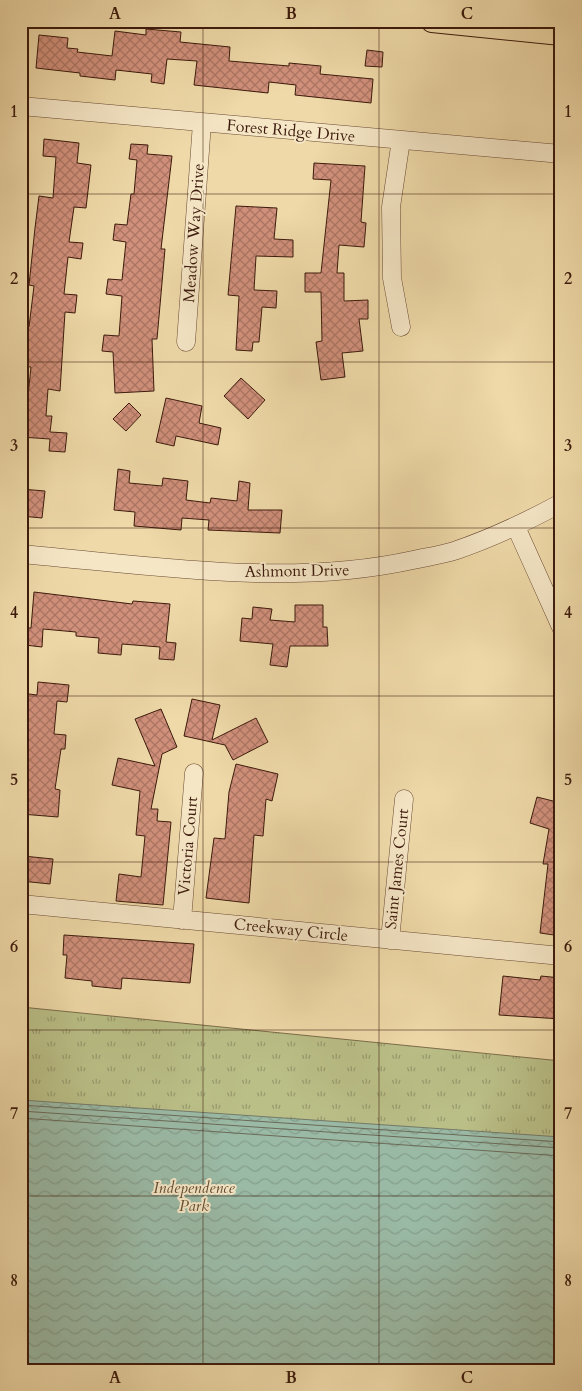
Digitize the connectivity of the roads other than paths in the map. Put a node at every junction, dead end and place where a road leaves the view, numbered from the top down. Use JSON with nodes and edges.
{"nodes":[{"id":1,"x":432,"y":21,"type":"edge"},
{"id":2,"x":561,"y":34,"type":"edge"},
{"id":3,"x":21,"y":106,"type":"edge"},
{"id":4,"x":202,"y":123,"type":"junction"},
{"id":5,"x":401,"y":140,"type":"junction"},
{"id":6,"x":561,"y":154,"type":"edge"},
{"id":7,"x":401,"y":327,"type":"dead end"},
{"id":8,"x":186,"y":342,"type":"dead end"},
{"id":9,"x":561,"y":503,"type":"edge"},
{"id":10,"x":516,"y":527,"type":"junction"},
{"id":11,"x":21,"y":554,"type":"edge"},
{"id":12,"x":561,"y":627,"type":"edge"},
{"id":13,"x":194,"y":773,"type":"dead end"},
{"id":14,"x":404,"y":798,"type":"dead end"},
{"id":15,"x":21,"y":904,"type":"edge"},
{"id":16,"x":182,"y":920,"type":"junction"},
{"id":17,"x":390,"y":940,"type":"junction"},
{"id":18,"x":561,"y":956,"type":"edge"}],
"edges":[{"from":1,"to":2,"type":"main road"},
{"from":3,"to":4,"type":"street","name":"Forest Ridge Drive"},
{"from":4,"to":5,"type":"street","name":"Forest Ridge Drive"},
{"from":4,"to":8,"type":"street","name":"Meadow Way Drive"},
{"from":5,"to":6,"type":"street","name":"Forest Ridge Drive"},
{"from":5,"to":7,"type":"street"},
{"from":9,"to":10,"type":"street","name":"Ashmont Drive"},
{"from":10,"to":11,"type":"street","name":"Ashmont Drive"},
{"from":10,"to":12,"type":"street"},
{"from":13,"to":16,"type":"street","name":"Victoria Court"},
{"from":14,"to":17,"type":"street","name":"Saint James Court"},
{"from":15,"to":16,"type":"street","name":"Creekway Circle"},
{"from":16,"to":17,"type":"street","name":"Creekway Circle"},
{"from":17,"to":18,"type":"street","name":"Creekway Circle"}]}
